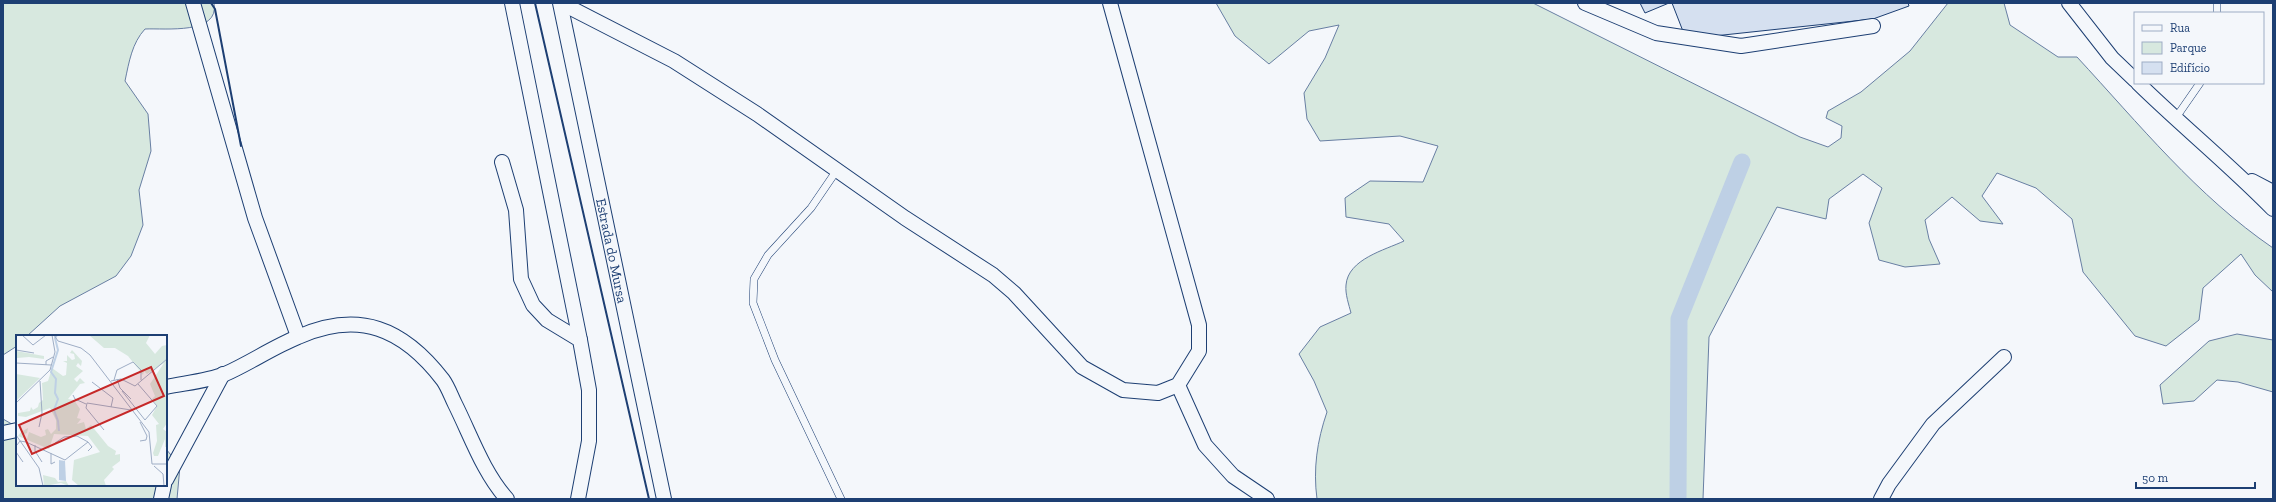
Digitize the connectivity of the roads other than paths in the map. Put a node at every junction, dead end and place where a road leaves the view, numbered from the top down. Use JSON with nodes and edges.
{"nodes":[{"id":1,"x":193,"y":3,"type":"edge"},
{"id":2,"x":512,"y":3,"type":"edge"},
{"id":3,"x":561,"y":3,"type":"edge"},
{"id":4,"x":1110,"y":3,"type":"edge"},
{"id":5,"x":1585,"y":3,"type":"edge"},
{"id":6,"x":2069,"y":3,"type":"edge"},
{"id":7,"x":1873,"y":26,"type":"dead end"},
{"id":8,"x":2134,"y":79,"type":"edge"},
{"id":9,"x":2139,"y":84,"type":"edge"},
{"id":10,"x":2199,"y":84,"type":"edge"},
{"id":11,"x":2175,"y":119,"type":"junction"},
{"id":12,"x":502,"y":162,"type":"dead end"},
{"id":13,"x":837,"y":170,"type":"junction"},
{"id":14,"x":2239,"y":174,"type":"junction"},
{"id":15,"x":2273,"y":192,"type":"edge"},
{"id":16,"x":2273,"y":209,"type":"edge"},
{"id":17,"x":298,"y":336,"type":"junction"},
{"id":18,"x":580,"y":340,"type":"junction"},
{"id":19,"x":2004,"y":357,"type":"dead end"},
{"id":20,"x":223,"y":374,"type":"junction"},
{"id":21,"x":1178,"y":384,"type":"junction"},
{"id":22,"x":167,"y":387,"type":"edge"},
{"id":23,"x":16,"y":430,"type":"edge"},
{"id":24,"x":3,"y":433,"type":"edge"},
{"id":25,"x":167,"y":478,"type":"edge"},
{"id":26,"x":164,"y":486,"type":"edge"},
{"id":27,"x":161,"y":499,"type":"edge"},
{"id":28,"x":507,"y":499,"type":"edge"},
{"id":29,"x":578,"y":499,"type":"edge"},
{"id":30,"x":664,"y":499,"type":"edge"},
{"id":31,"x":841,"y":499,"type":"edge"},
{"id":32,"x":1267,"y":499,"type":"edge"},
{"id":33,"x":1881,"y":499,"type":"edge"}],
"edges":[{"from":1,"to":17,"type":"street"},
{"from":2,"to":18,"type":"street"},
{"from":3,"to":13,"type":"street"},
{"from":3,"to":30,"type":"street","name":"Estrada do Mursa"},
{"from":4,"to":21,"type":"street"},
{"from":5,"to":7,"type":"street"},
{"from":6,"to":8,"type":"street"},
{"from":9,"to":11,"type":"street"},
{"from":10,"to":11,"type":"lane"},
{"from":11,"to":14,"type":"street"},
{"from":12,"to":18,"type":"street"},
{"from":13,"to":21,"type":"street"},
{"from":13,"to":31,"type":"lane"},
{"from":14,"to":15,"type":"street"},
{"from":14,"to":16,"type":"street"},
{"from":17,"to":20,"type":"street"},
{"from":17,"to":28,"type":"street"},
{"from":18,"to":29,"type":"street"},
{"from":19,"to":33,"type":"street"},
{"from":20,"to":22,"type":"street"},
{"from":20,"to":25,"type":"street"},
{"from":21,"to":32,"type":"street"},
{"from":23,"to":24,"type":"street"},
{"from":26,"to":27,"type":"street"}]}
